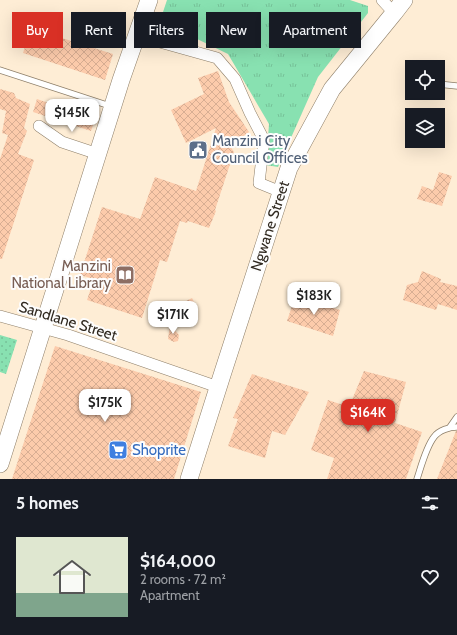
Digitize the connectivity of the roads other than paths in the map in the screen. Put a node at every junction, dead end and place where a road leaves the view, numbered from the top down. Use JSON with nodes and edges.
{"nodes":[{"id":1,"x":149,"y":0,"type":"edge"},
{"id":2,"x":382,"y":0,"type":"edge"},
{"id":3,"x":399,"y":7,"type":"edge"},
{"id":4,"x":145,"y":12,"type":"edge"},
{"id":5,"x":134,"y":42,"type":"edge"},
{"id":6,"x":181,"y":48,"type":"edge"},
{"id":7,"x":0,"y":70,"type":"edge"},
{"id":8,"x":445,"y":85,"type":"edge"},
{"id":9,"x":457,"y":86,"type":"edge"},
{"id":10,"x":112,"y":107,"type":"junction"},
{"id":11,"x":39,"y":126,"type":"dead end"},
{"id":12,"x":98,"y":154,"type":"junction"},
{"id":13,"x":281,"y":192,"type":"junction"},
{"id":14,"x":0,"y":316,"type":"edge"},
{"id":15,"x":42,"y":328,"type":"junction"},
{"id":16,"x":218,"y":387,"type":"junction"},
{"id":17,"x":457,"y":417,"type":"edge"},
{"id":18,"x":450,"y":427,"type":"junction"},
{"id":19,"x":457,"y":427,"type":"edge"},
{"id":20,"x":0,"y":464,"type":"edge"},
{"id":21,"x":189,"y":479,"type":"edge"},
{"id":22,"x":417,"y":479,"type":"edge"}],
"edges":[{"from":1,"to":4,"type":"main road"},
{"from":2,"to":3,"type":"street"},
{"from":3,"to":13,"type":"main road","name":"Ngwane Street"},
{"from":5,"to":10,"type":"main road"},
{"from":6,"to":13,"type":"street"},
{"from":7,"to":10,"type":"lane"},
{"from":8,"to":9,"type":"lane"},
{"from":10,"to":12,"type":"main road"},
{"from":11,"to":12,"type":"street"},
{"from":12,"to":15,"type":"main road"},
{"from":13,"to":16,"type":"main road","name":"Ngwane Street"},
{"from":14,"to":15,"type":"street","name":"Sandlane Street"},
{"from":15,"to":16,"type":"street","name":"Sandlane Street"},
{"from":15,"to":20,"type":"main road"},
{"from":16,"to":21,"type":"main road","name":"Ngwane Street"},
{"from":17,"to":18,"type":"lane"},
{"from":18,"to":19,"type":"lane"},
{"from":18,"to":22,"type":"lane"}]}
